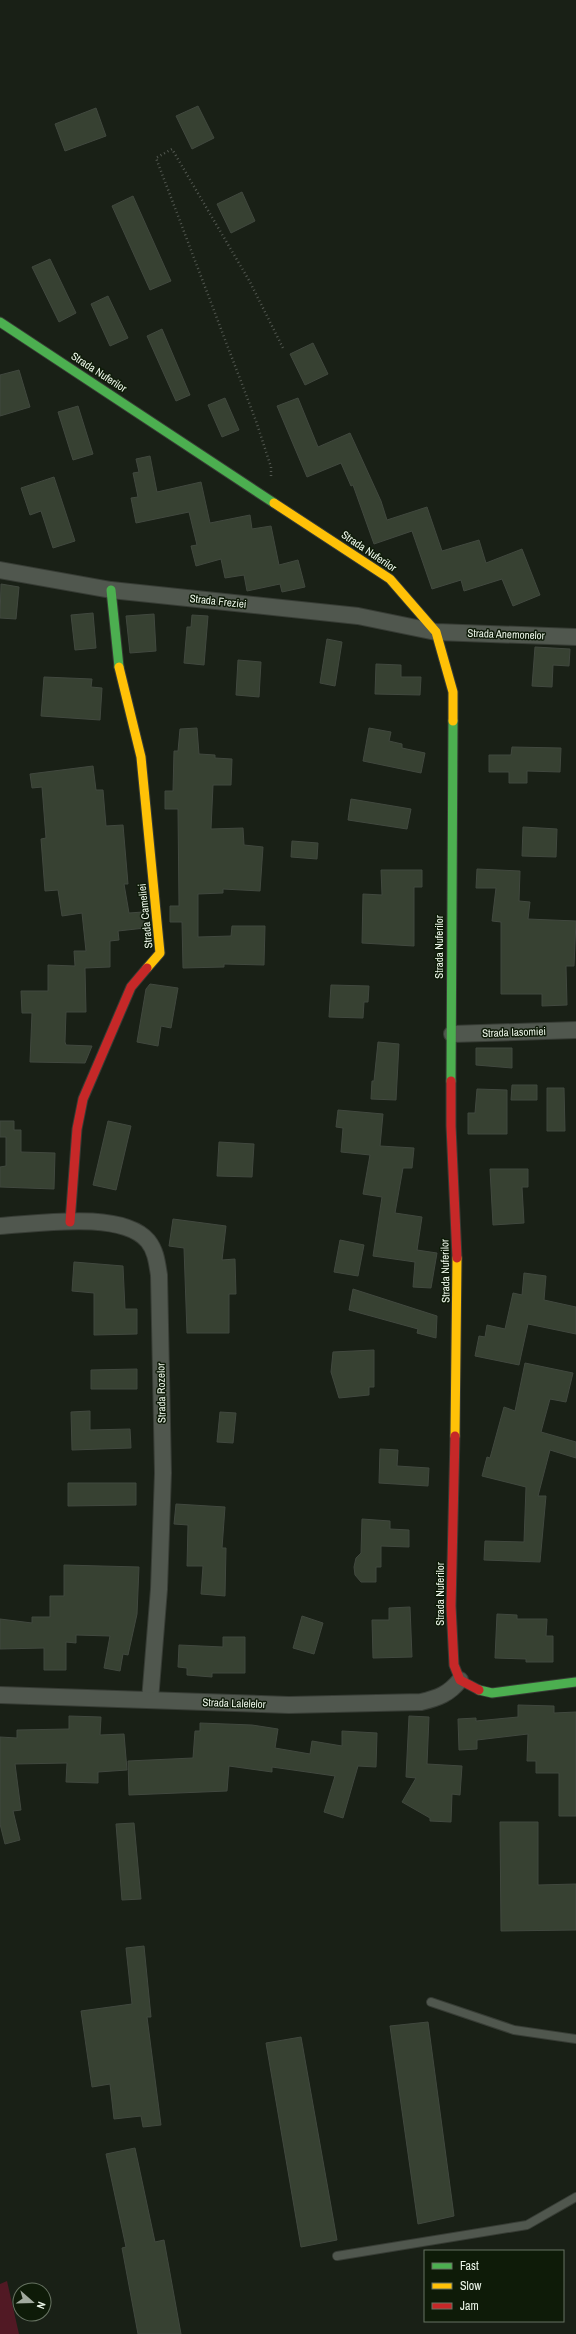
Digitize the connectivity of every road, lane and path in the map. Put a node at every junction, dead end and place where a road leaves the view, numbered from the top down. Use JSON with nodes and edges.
{"nodes":[{"id":1,"x":0,"y":322,"type":"edge"},
{"id":2,"x":283,"y":348,"type":"dead end"},
{"id":3,"x":270,"y":500,"type":"junction"},
{"id":4,"x":0,"y":570,"type":"edge"},
{"id":5,"x":111,"y":590,"type":"junction"},
{"id":6,"x":436,"y":632,"type":"junction"},
{"id":7,"x":576,"y":637,"type":"edge"},
{"id":8,"x":576,"y":1030,"type":"edge"},
{"id":9,"x":452,"y":1034,"type":"junction"},
{"id":10,"x":70,"y":1222,"type":"junction"},
{"id":11,"x":0,"y":1226,"type":"edge"},
{"id":12,"x":460,"y":1680,"type":"junction"},
{"id":13,"x":576,"y":1682,"type":"edge"},
{"id":14,"x":0,"y":1695,"type":"edge"},
{"id":15,"x":150,"y":1700,"type":"junction"},
{"id":16,"x":431,"y":2002,"type":"dead end"},
{"id":17,"x":576,"y":2039,"type":"edge"},
{"id":18,"x":576,"y":2197,"type":"edge"},
{"id":19,"x":337,"y":2256,"type":"dead end"}],
"edges":[{"from":1,"to":3,"type":"main road","name":"Strada Nuferilor"},
{"from":2,"to":3,"type":"path"},
{"from":3,"to":6,"type":"main road","name":"Strada Nuferilor"},
{"from":4,"to":5,"type":"street","name":"Strada Freziei"},
{"from":5,"to":6,"type":"street","name":"Strada Freziei"},
{"from":5,"to":10,"type":"main road","name":"Strada Cameliei"},
{"from":6,"to":7,"type":"street","name":"Strada Anemonelor"},
{"from":6,"to":9,"type":"main road","name":"Strada Nuferilor"},
{"from":8,"to":9,"type":"street","name":"Strada Iasomiei"},
{"from":9,"to":12,"type":"main road","name":"Strada Nuferilor"},
{"from":10,"to":11,"type":"street","name":"Strada Rozelor"},
{"from":10,"to":15,"type":"street","name":"Strada Rozelor"},
{"from":12,"to":13,"type":"main road"},
{"from":12,"to":15,"type":"street","name":"Strada Lalelelor"},
{"from":14,"to":15,"type":"street","name":"Strada Lalelelor"},
{"from":16,"to":17,"type":"lane"},
{"from":18,"to":19,"type":"lane"}]}
